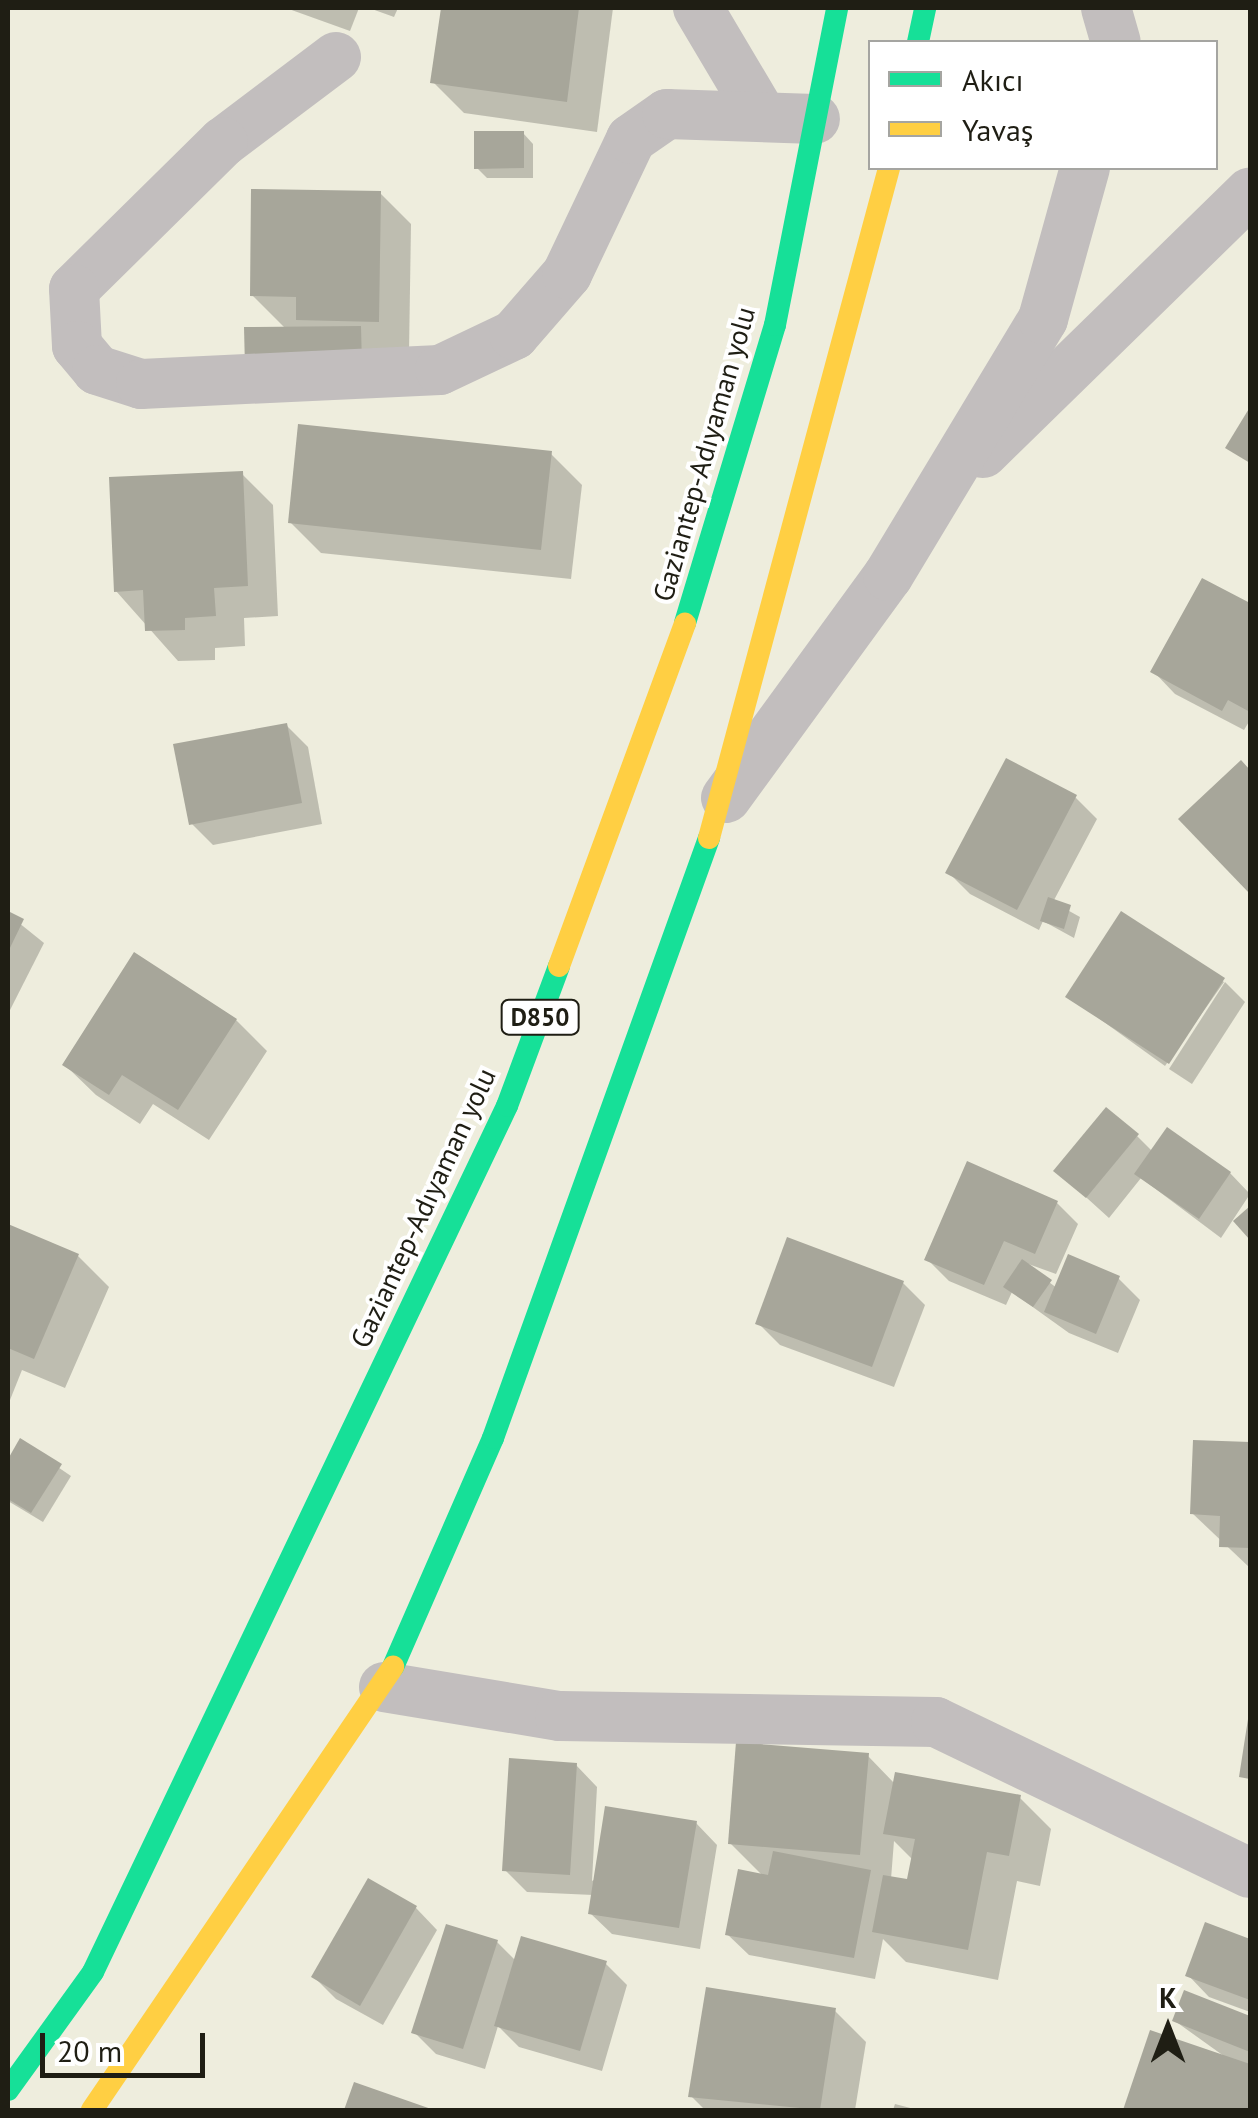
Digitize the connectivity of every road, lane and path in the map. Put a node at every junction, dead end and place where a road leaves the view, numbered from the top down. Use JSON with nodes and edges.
{"nodes":[{"id":1,"x":698,"y":8,"type":"edge"},
{"id":2,"x":836,"y":8,"type":"edge"},
{"id":3,"x":926,"y":8,"type":"edge"},
{"id":4,"x":1106,"y":8,"type":"edge"},
{"id":5,"x":918,"y":40,"type":"edge"},
{"id":6,"x":1115,"y":40,"type":"edge"},
{"id":7,"x":336,"y":57,"type":"dead end"},
{"id":8,"x":761,"y":114,"type":"junction"},
{"id":9,"x":815,"y":119,"type":"junction"},
{"id":10,"x":888,"y":170,"type":"edge"},
{"id":11,"x":1084,"y":170,"type":"edge"},
{"id":12,"x":1250,"y":193,"type":"edge"},
{"id":13,"x":929,"y":505,"type":"junction"},
{"id":14,"x":720,"y":806,"type":"junction"},
{"id":15,"x":384,"y":1687,"type":"junction"},
{"id":16,"x":1250,"y":1872,"type":"edge"},
{"id":17,"x":8,"y":2090,"type":"edge"},
{"id":18,"x":92,"y":2110,"type":"edge"}],
"edges":[{"from":1,"to":8,"type":"street"},
{"from":2,"to":9,"type":"highway","name":"Gaziantep-Adıyaman yolu","number":"D850"},
{"from":3,"to":5,"type":"highway"},
{"from":4,"to":6,"type":"street"},
{"from":7,"to":8,"type":"street"},
{"from":8,"to":9,"type":"street"},
{"from":9,"to":17,"type":"highway","name":"Gaziantep-Adıyaman yolu","number":"D850"},
{"from":10,"to":14,"type":"highway"},
{"from":11,"to":13,"type":"street"},
{"from":12,"to":13,"type":"street"},
{"from":13,"to":14,"type":"street"},
{"from":14,"to":15,"type":"highway"},
{"from":15,"to":16,"type":"street"},
{"from":15,"to":18,"type":"highway"}]}
